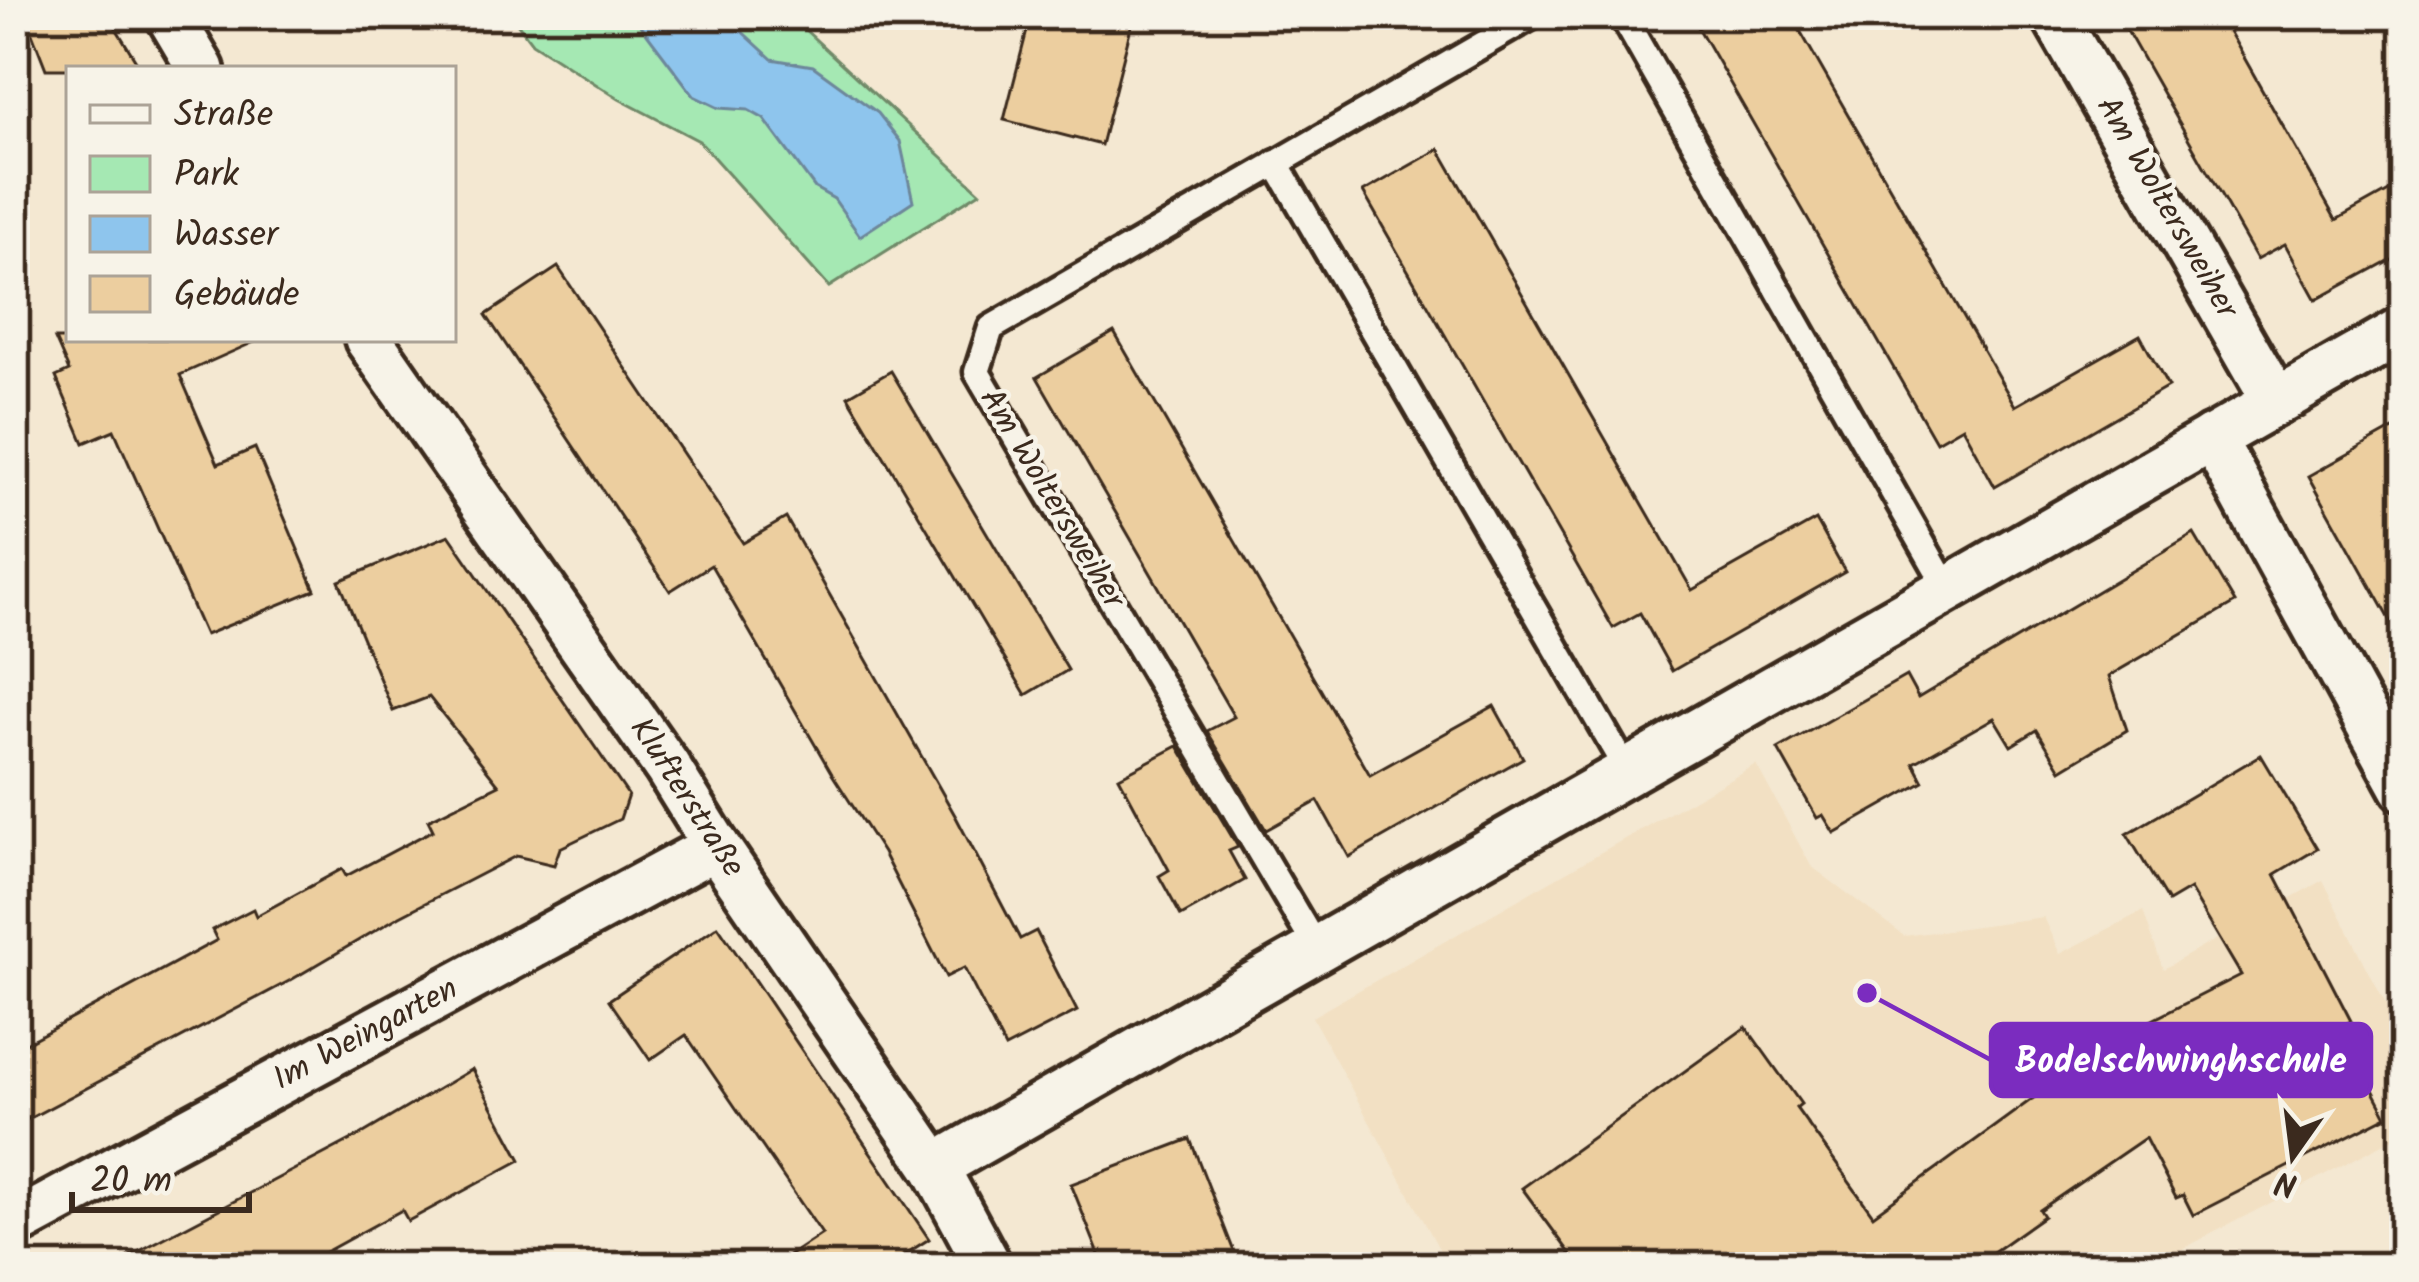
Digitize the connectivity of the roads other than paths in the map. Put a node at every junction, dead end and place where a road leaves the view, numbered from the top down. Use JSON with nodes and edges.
{"nodes":[{"id":1,"x":170,"y":15,"type":"edge"},
{"id":2,"x":1534,"y":15,"type":"edge"},
{"id":3,"x":1622,"y":15,"type":"edge"},
{"id":4,"x":2054,"y":15,"type":"edge"},
{"id":5,"x":198,"y":66,"type":"edge"},
{"id":6,"x":1276,"y":163,"type":"junction"},
{"id":7,"x":2404,"y":328,"type":"edge"},
{"id":8,"x":370,"y":342,"type":"edge"},
{"id":9,"x":2276,"y":402,"type":"junction"},
{"id":10,"x":2212,"y":438,"type":"junction"},
{"id":11,"x":1948,"y":589,"type":"junction"},
{"id":12,"x":1628,"y":772,"type":"junction"},
{"id":13,"x":2404,"y":788,"type":"edge"},
{"id":14,"x":716,"y":846,"type":"junction"},
{"id":15,"x":1317,"y":949,"type":"junction"},
{"id":16,"x":935,"y":1167,"type":"junction"},
{"id":17,"x":15,"y":1224,"type":"edge"},
{"id":18,"x":989,"y":1267,"type":"edge"}],
"edges":[{"from":1,"to":5,"type":"street"},
{"from":2,"to":6,"type":"lane","name":"Am Woltersweiher"},
{"from":3,"to":11,"type":"lane"},
{"from":4,"to":9,"type":"street","name":"Am Woltersweiher"},
{"from":6,"to":12,"type":"lane"},
{"from":6,"to":15,"type":"lane","name":"Am Woltersweiher"},
{"from":7,"to":9,"type":"street"},
{"from":8,"to":14,"type":"street","name":"Klufterstraße"},
{"from":9,"to":10,"type":"street"},
{"from":10,"to":11,"type":"street"},
{"from":10,"to":13,"type":"street"},
{"from":11,"to":12,"type":"street"},
{"from":12,"to":15,"type":"street"},
{"from":14,"to":16,"type":"street","name":"Klufterstraße"},
{"from":14,"to":17,"type":"street","name":"Im Weingarten"},
{"from":15,"to":16,"type":"street"},
{"from":16,"to":18,"type":"street","name":"Klufterstraße"}]}
